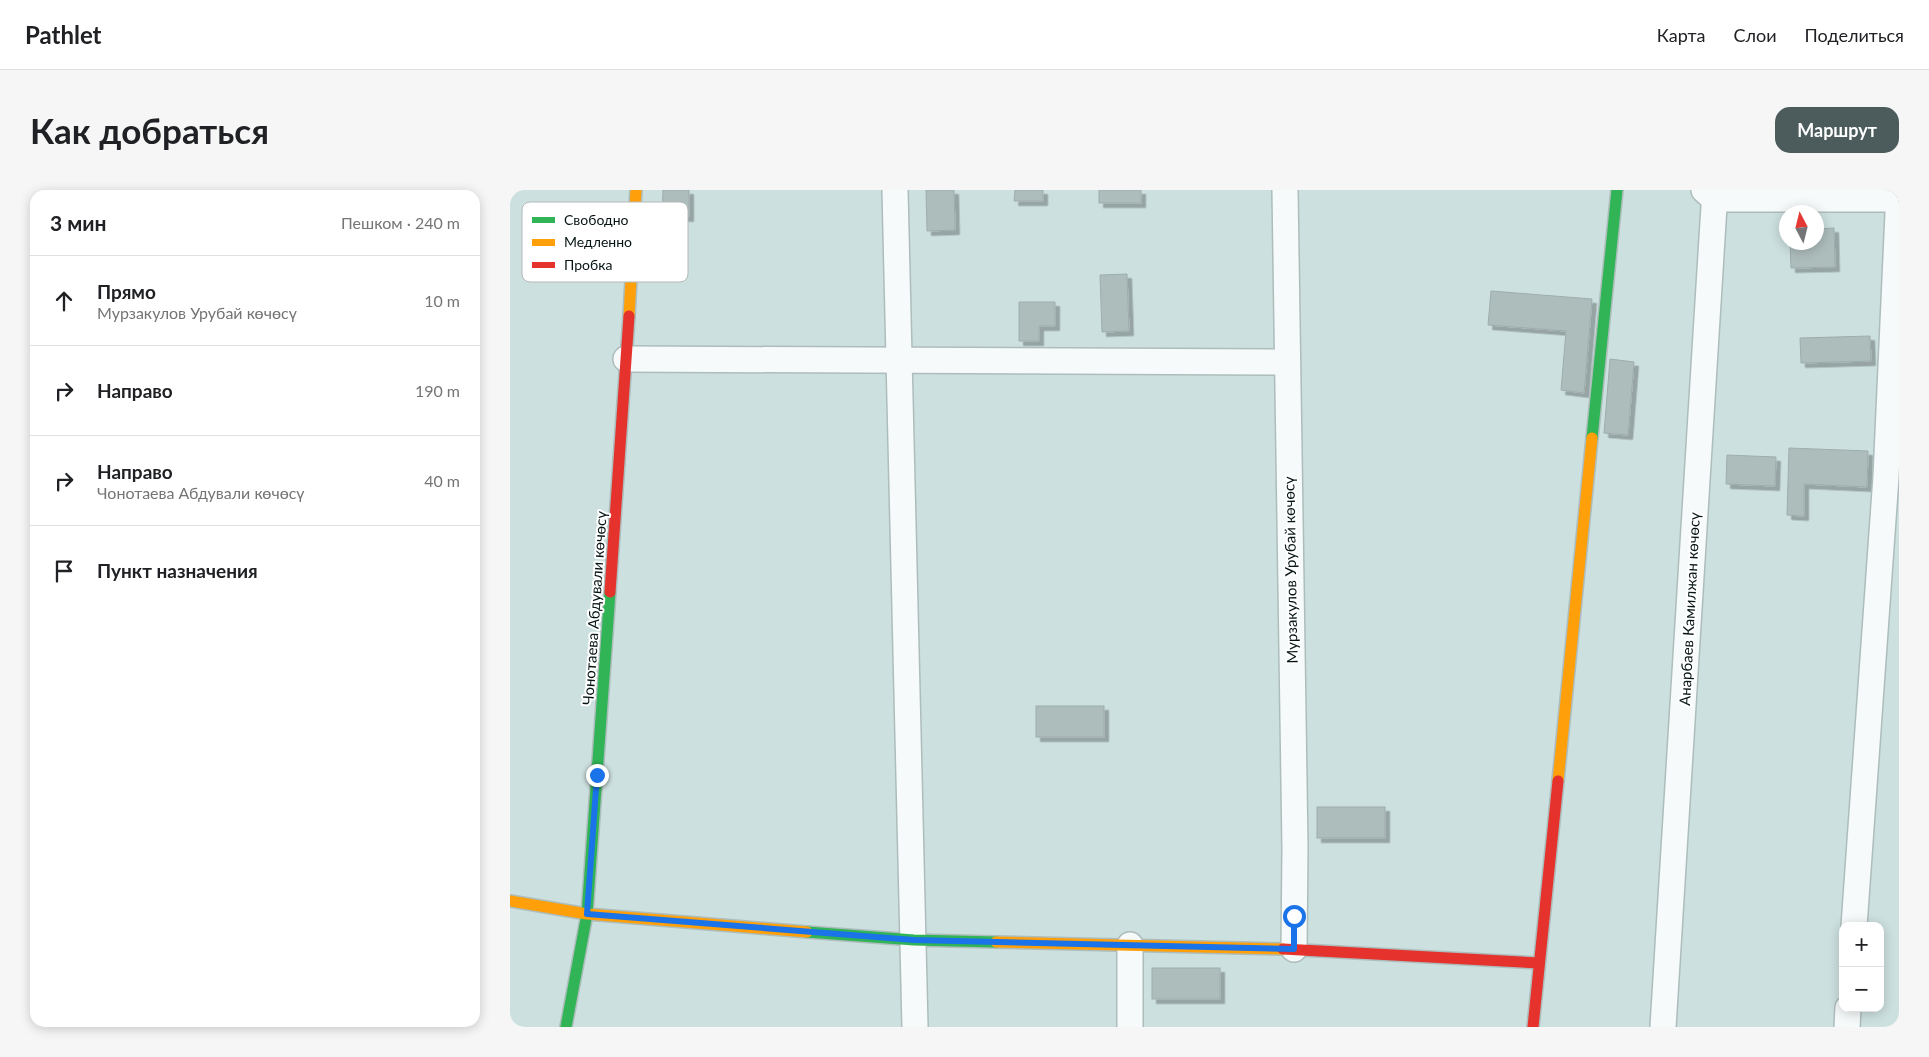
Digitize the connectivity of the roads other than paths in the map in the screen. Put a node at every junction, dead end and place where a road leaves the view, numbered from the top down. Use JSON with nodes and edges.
{"nodes":[{"id":1,"x":895,"y":190,"type":"edge"},
{"id":2,"x":1286,"y":190,"type":"edge"},
{"id":3,"x":1618,"y":190,"type":"edge"},
{"id":4,"x":1899,"y":191,"type":"edge"},
{"id":5,"x":1711,"y":193,"type":"edge"},
{"id":6,"x":1899,"y":199,"type":"edge"},
{"id":7,"x":631,"y":282,"type":"edge"},
{"id":8,"x":626,"y":360,"type":"junction"},
{"id":9,"x":899,"y":360,"type":"junction"},
{"id":10,"x":1287,"y":362,"type":"junction"},
{"id":11,"x":1893,"y":475,"type":"edge"},
{"id":12,"x":510,"y":902,"type":"edge"},
{"id":13,"x":587,"y":914,"type":"junction"},
{"id":14,"x":1854,"y":922,"type":"edge"},
{"id":15,"x":914,"y":940,"type":"junction"},
{"id":16,"x":1130,"y":945,"type":"junction"},
{"id":17,"x":1294,"y":949,"type":"junction"},
{"id":18,"x":1539,"y":963,"type":"junction"},
{"id":19,"x":1848,"y":1012,"type":"edge"},
{"id":20,"x":566,"y":1027,"type":"edge"},
{"id":21,"x":915,"y":1027,"type":"edge"},
{"id":22,"x":1130,"y":1027,"type":"edge"},
{"id":23,"x":1533,"y":1027,"type":"edge"},
{"id":24,"x":1663,"y":1027,"type":"edge"},
{"id":25,"x":1846,"y":1027,"type":"edge"}],
"edges":[{"from":1,"to":9,"type":"street"},
{"from":2,"to":10,"type":"street","name":"Мурзакулов Урубай көчөсү"},
{"from":3,"to":18,"type":"street"},
{"from":4,"to":6,"type":"street"},
{"from":5,"to":6,"type":"street"},
{"from":5,"to":24,"type":"street","name":"Анарбаев Камилжан көчөсү"},
{"from":6,"to":11,"type":"street"},
{"from":7,"to":8,"type":"street","name":"Чонотаева Абдували көчөсү"},
{"from":8,"to":9,"type":"street"},
{"from":8,"to":13,"type":"street","name":"Чонотаева Абдували көчөсү"},
{"from":9,"to":10,"type":"street"},
{"from":9,"to":15,"type":"street"},
{"from":10,"to":17,"type":"street","name":"Мурзакулов Урубай көчөсү"},
{"from":11,"to":14,"type":"street"},
{"from":12,"to":13,"type":"street"},
{"from":13,"to":15,"type":"street"},
{"from":13,"to":20,"type":"street","name":"Чонотаева Абдували көчөсү"},
{"from":15,"to":16,"type":"street"},
{"from":15,"to":21,"type":"street"},
{"from":16,"to":17,"type":"street"},
{"from":16,"to":22,"type":"street"},
{"from":17,"to":18,"type":"street"},
{"from":18,"to":23,"type":"street"},
{"from":19,"to":25,"type":"street"}]}
